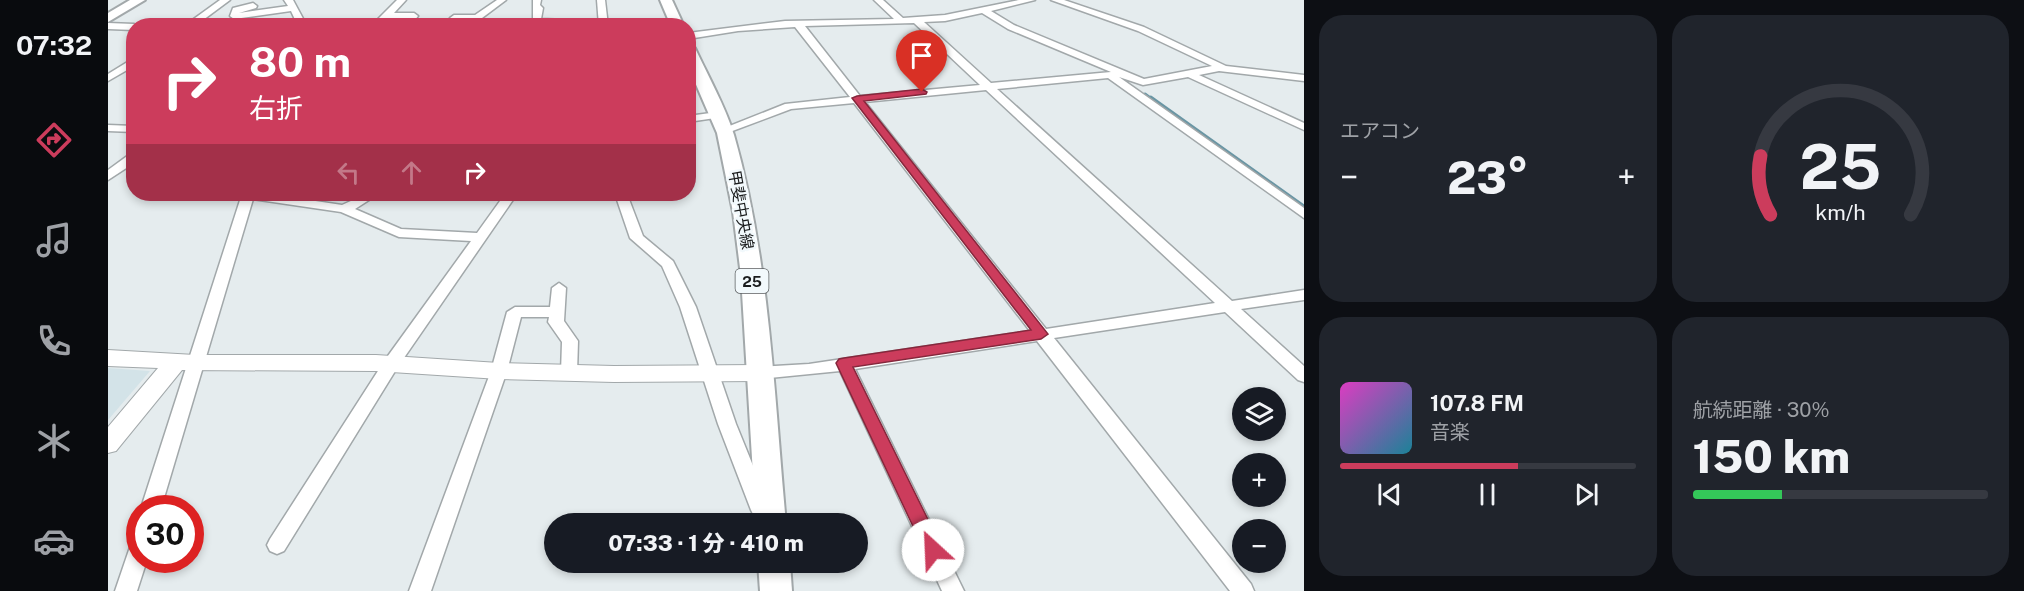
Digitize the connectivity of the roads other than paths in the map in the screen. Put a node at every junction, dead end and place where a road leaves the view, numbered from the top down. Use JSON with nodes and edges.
{"nodes":[{"id":1,"x":139,"y":0,"type":"edge"},
{"id":2,"x":226,"y":0,"type":"edge"},
{"id":3,"x":402,"y":0,"type":"edge"},
{"id":4,"x":502,"y":0,"type":"edge"},
{"id":5,"x":537,"y":0,"type":"edge"},
{"id":6,"x":602,"y":0,"type":"edge"},
{"id":7,"x":666,"y":0,"type":"edge"},
{"id":8,"x":878,"y":0,"type":"edge"},
{"id":9,"x":1031,"y":0,"type":"edge"},
{"id":10,"x":1055,"y":0,"type":"edge"},
{"id":11,"x":253,"y":3,"type":"edge"},
{"id":12,"x":294,"y":8,"type":"junction"},
{"id":13,"x":983,"y":10,"type":"junction"},
{"id":14,"x":385,"y":15,"type":"junction"},
{"id":15,"x":108,"y":18,"type":"edge"},
{"id":16,"x":200,"y":18,"type":"edge"},
{"id":17,"x":299,"y":18,"type":"edge"},
{"id":18,"x":382,"y":18,"type":"edge"},
{"id":19,"x":412,"y":18,"type":"edge"},
{"id":20,"x":482,"y":18,"type":"edge"},
{"id":21,"x":537,"y":18,"type":"edge"},
{"id":22,"x":602,"y":18,"type":"edge"},
{"id":23,"x":674,"y":18,"type":"edge"},
{"id":24,"x":916,"y":20,"type":"junction"},
{"id":25,"x":902,"y":22,"type":"junction"},
{"id":26,"x":798,"y":24,"type":"junction"},
{"id":27,"x":108,"y":26,"type":"edge"},
{"id":28,"x":126,"y":27,"type":"edge"},
{"id":29,"x":696,"y":35,"type":"edge"},
{"id":30,"x":696,"y":66,"type":"edge"},
{"id":31,"x":1223,"y":68,"type":"junction"},
{"id":32,"x":113,"y":71,"type":"edge"},
{"id":33,"x":1190,"y":74,"type":"junction"},
{"id":34,"x":1116,"y":75,"type":"junction"},
{"id":35,"x":108,"y":78,"type":"edge"},
{"id":36,"x":1304,"y":78,"type":"edge"},
{"id":37,"x":988,"y":86,"type":"junction"},
{"id":38,"x":857,"y":98,"type":"junction"},
{"id":39,"x":696,"y":120,"type":"edge"},
{"id":40,"x":721,"y":123,"type":"junction"},
{"id":41,"x":1304,"y":127,"type":"edge"},
{"id":42,"x":108,"y":128,"type":"edge"},
{"id":43,"x":126,"y":129,"type":"edge"},
{"id":44,"x":126,"y":162,"type":"edge"},
{"id":45,"x":108,"y":176,"type":"edge"},
{"id":46,"x":245,"y":201,"type":"edge"},
{"id":47,"x":293,"y":201,"type":"edge"},
{"id":48,"x":361,"y":201,"type":"edge"},
{"id":49,"x":506,"y":201,"type":"edge"},
{"id":50,"x":624,"y":201,"type":"edge"},
{"id":51,"x":344,"y":209,"type":"junction"},
{"id":52,"x":1304,"y":214,"type":"edge"},
{"id":53,"x":480,"y":237,"type":"junction"},
{"id":54,"x":559,"y":288,"type":"dead end"},
{"id":55,"x":1304,"y":294,"type":"edge"},
{"id":56,"x":1227,"y":306,"type":"junction"},
{"id":57,"x":557,"y":312,"type":"junction"},
{"id":58,"x":1041,"y":334,"type":"junction"},
{"id":59,"x":108,"y":358,"type":"edge"},
{"id":60,"x":186,"y":362,"type":"junction"},
{"id":61,"x":844,"y":363,"type":"junction"},
{"id":62,"x":391,"y":364,"type":"junction"},
{"id":63,"x":500,"y":371,"type":"junction"},
{"id":64,"x":569,"y":373,"type":"junction"},
{"id":65,"x":711,"y":373,"type":"junction"},
{"id":66,"x":759,"y":373,"type":"junction"},
{"id":67,"x":1304,"y":376,"type":"edge"},
{"id":68,"x":108,"y":444,"type":"edge"},
{"id":69,"x":154,"y":495,"type":"edge"},
{"id":70,"x":764,"y":513,"type":"edge"},
{"id":71,"x":768,"y":513,"type":"edge"},
{"id":72,"x":277,"y":545,"type":"dead end"},
{"id":73,"x":132,"y":573,"type":"edge"},
{"id":74,"x":775,"y":573,"type":"edge"},
{"id":75,"x":126,"y":591,"type":"edge"},
{"id":76,"x":420,"y":591,"type":"edge"},
{"id":77,"x":776,"y":591,"type":"edge"},
{"id":78,"x":953,"y":591,"type":"edge"},
{"id":79,"x":1243,"y":591,"type":"edge"}],
"edges":[{"from":1,"to":15,"type":"main road"},
{"from":2,"to":16,"type":"street"},
{"from":3,"to":14,"type":"street"},
{"from":4,"to":20,"type":"street"},
{"from":5,"to":21,"type":"street"},
{"from":6,"to":22,"type":"street"},
{"from":7,"to":23,"type":"main road"},
{"from":8,"to":25,"type":"street"},
{"from":9,"to":13,"type":"street"},
{"from":10,"to":31,"type":"street"},
{"from":11,"to":12,"type":"street"},
{"from":11,"to":12,"type":"street"},
{"from":12,"to":17,"type":"street"},
{"from":13,"to":24,"type":"street"},
{"from":13,"to":34,"type":"street"},
{"from":14,"to":18,"type":"street"},
{"from":14,"to":19,"type":"street"},
{"from":24,"to":25,"type":"street"},
{"from":24,"to":37,"type":"street"},
{"from":25,"to":26,"type":"street"},
{"from":26,"to":29,"type":"street"},
{"from":26,"to":38,"type":"street"},
{"from":27,"to":28,"type":"street"},
{"from":30,"to":40,"type":"main road","name":"甲斐中央線","number":"25"},
{"from":31,"to":33,"type":"street"},
{"from":31,"to":36,"type":"street"},
{"from":32,"to":35,"type":"street"},
{"from":33,"to":34,"type":"street"},
{"from":33,"to":41,"type":"street"},
{"from":34,"to":37,"type":"street"},
{"from":34,"to":52,"type":"street"},
{"from":37,"to":38,"type":"street"},
{"from":37,"to":56,"type":"street"},
{"from":38,"to":40,"type":"street"},
{"from":38,"to":58,"type":"street"},
{"from":39,"to":40,"type":"street"},
{"from":40,"to":66,"type":"main road","name":"甲斐中央線","number":"25"},
{"from":42,"to":43,"type":"street"},
{"from":44,"to":45,"type":"street"},
{"from":46,"to":60,"type":"street"},
{"from":47,"to":51,"type":"street"},
{"from":48,"to":51,"type":"street"},
{"from":49,"to":53,"type":"street"},
{"from":50,"to":65,"type":"street"},
{"from":51,"to":53,"type":"street"},
{"from":53,"to":62,"type":"street"},
{"from":54,"to":57,"type":"street"},
{"from":55,"to":56,"type":"street"},
{"from":56,"to":58,"type":"street"},
{"from":56,"to":67,"type":"street"},
{"from":57,"to":63,"type":"street"},
{"from":57,"to":64,"type":"street"},
{"from":58,"to":61,"type":"street"},
{"from":58,"to":79,"type":"street"},
{"from":59,"to":60,"type":"street"},
{"from":60,"to":62,"type":"street"},
{"from":60,"to":68,"type":"street"},
{"from":60,"to":69,"type":"street"},
{"from":61,"to":66,"type":"street"},
{"from":61,"to":78,"type":"street"},
{"from":62,"to":63,"type":"street"},
{"from":62,"to":72,"type":"street"},
{"from":63,"to":64,"type":"street"},
{"from":63,"to":76,"type":"street"},
{"from":64,"to":65,"type":"street"},
{"from":65,"to":66,"type":"street"},
{"from":65,"to":70,"type":"street"},
{"from":66,"to":71,"type":"main road","name":"甲斐中央線","number":"25"},
{"from":73,"to":75,"type":"street"},
{"from":74,"to":77,"type":"main road"}]}
